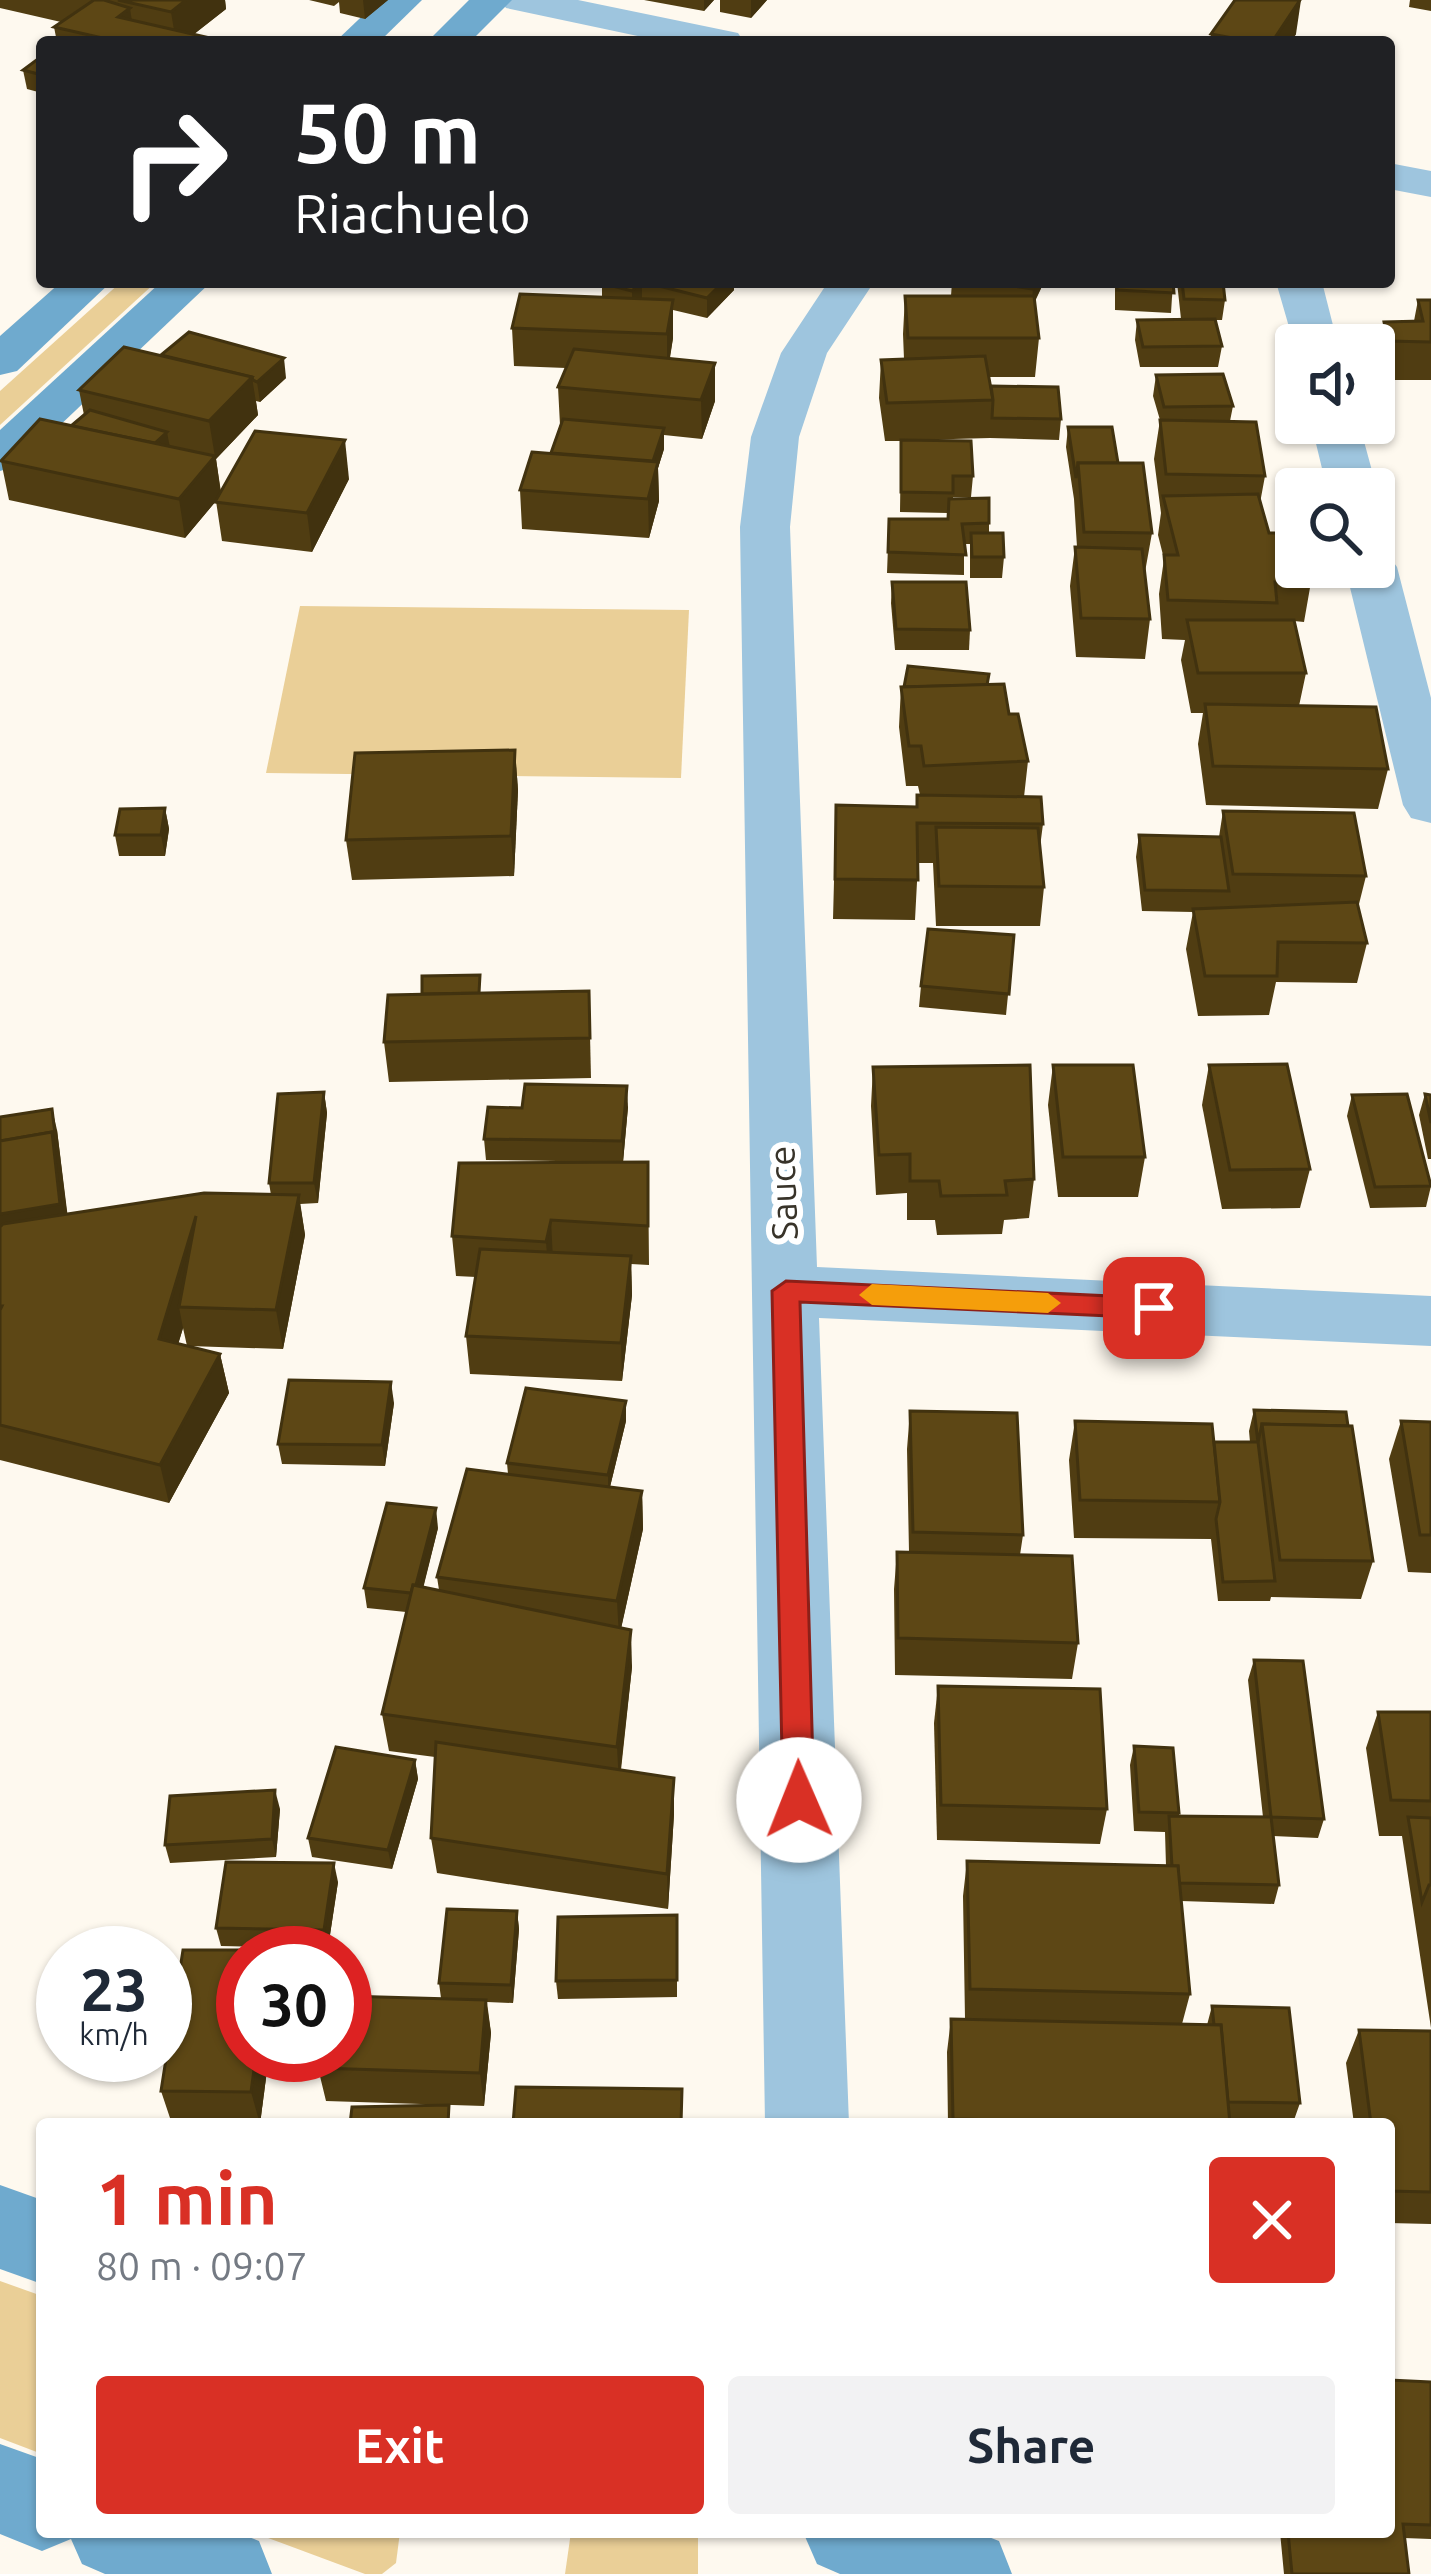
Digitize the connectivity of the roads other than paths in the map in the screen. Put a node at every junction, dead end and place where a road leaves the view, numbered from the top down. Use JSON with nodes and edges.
{"nodes":[{"id":1,"x":402,"y":0,"type":"edge"},
{"id":2,"x":492,"y":0,"type":"edge"},
{"id":3,"x":520,"y":0,"type":"edge"},
{"id":4,"x":363,"y":36,"type":"edge"},
{"id":5,"x":453,"y":36,"type":"edge"},
{"id":6,"x":695,"y":36,"type":"edge"},
{"id":7,"x":1395,"y":177,"type":"edge"},
{"id":8,"x":1431,"y":184,"type":"edge"},
{"id":9,"x":81,"y":288,"type":"edge"},
{"id":10,"x":182,"y":288,"type":"edge"},
{"id":11,"x":847,"y":288,"type":"edge"},
{"id":12,"x":1301,"y":288,"type":"edge"},
{"id":13,"x":1310,"y":324,"type":"edge"},
{"id":14,"x":0,"y":362,"type":"edge"},
{"id":15,"x":0,"y":456,"type":"edge"},
{"id":16,"x":1376,"y":588,"type":"edge"},
{"id":17,"x":1431,"y":805,"type":"edge"},
{"id":18,"x":786,"y":1291,"type":"junction"},
{"id":19,"x":1431,"y":1321,"type":"edge"},
{"id":20,"x":807,"y":2118,"type":"edge"},
{"id":21,"x":0,"y":2227,"type":"edge"},
{"id":22,"x":36,"y":2240,"type":"edge"},
{"id":23,"x":0,"y":2489,"type":"edge"},
{"id":24,"x":36,"y":2503,"type":"edge"},
{"id":25,"x":130,"y":2538,"type":"edge"},
{"id":26,"x":866,"y":2538,"type":"edge"},
{"id":27,"x":226,"y":2574,"type":"edge"},
{"id":28,"x":966,"y":2574,"type":"edge"}],
"edges":[{"from":1,"to":4,"type":"street"},
{"from":2,"to":5,"type":"street"},
{"from":3,"to":6,"type":"street"},
{"from":7,"to":8,"type":"street"},
{"from":9,"to":14,"type":"street"},
{"from":10,"to":15,"type":"street"},
{"from":11,"to":18,"type":"street","name":"Sauce"},
{"from":12,"to":13,"type":"street"},
{"from":16,"to":17,"type":"street"},
{"from":18,"to":19,"type":"street"},
{"from":18,"to":20,"type":"street","name":"Sauce"},
{"from":21,"to":22,"type":"street"},
{"from":23,"to":24,"type":"street"},
{"from":25,"to":27,"type":"street"},
{"from":26,"to":28,"type":"street"}]}
